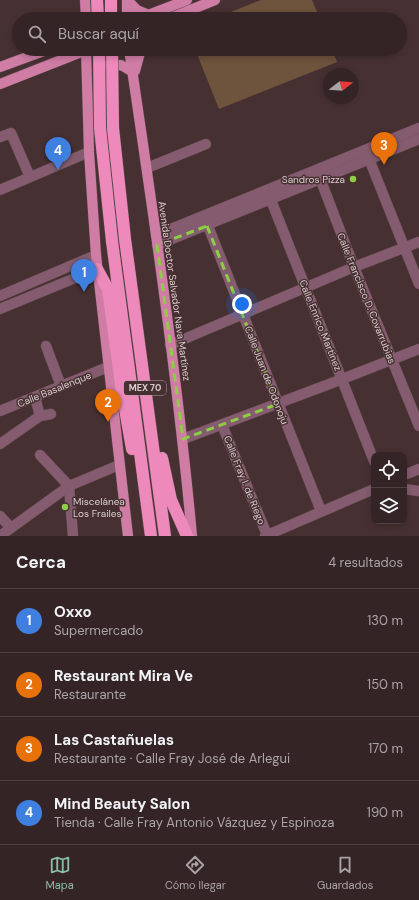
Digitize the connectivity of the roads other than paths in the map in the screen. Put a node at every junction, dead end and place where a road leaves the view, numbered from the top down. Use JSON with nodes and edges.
{"nodes":[{"id":1,"x":85,"y":0,"type":"edge"},
{"id":2,"x":92,"y":0,"type":"edge"},
{"id":3,"x":97,"y":0,"type":"edge"},
{"id":4,"x":110,"y":0,"type":"edge"},
{"id":5,"x":127,"y":0,"type":"edge"},
{"id":6,"x":187,"y":0,"type":"edge"},
{"id":7,"x":215,"y":0,"type":"edge"},
{"id":8,"x":86,"y":12,"type":"edge"},
{"id":9,"x":98,"y":12,"type":"edge"},
{"id":10,"x":111,"y":12,"type":"edge"},
{"id":11,"x":127,"y":12,"type":"edge"},
{"id":12,"x":142,"y":12,"type":"edge"},
{"id":13,"x":157,"y":12,"type":"edge"},
{"id":14,"x":185,"y":12,"type":"edge"},
{"id":15,"x":30,"y":56,"type":"edge"},
{"id":16,"x":72,"y":56,"type":"edge"},
{"id":17,"x":89,"y":56,"type":"edge"},
{"id":18,"x":91,"y":56,"type":"edge"},
{"id":19,"x":112,"y":56,"type":"edge"},
{"id":20,"x":130,"y":56,"type":"edge"},
{"id":21,"x":139,"y":56,"type":"edge"},
{"id":22,"x":0,"y":67,"type":"edge"},
{"id":23,"x":133,"y":74,"type":"junction"},
{"id":24,"x":87,"y":79,"type":"junction"},
{"id":25,"x":0,"y":84,"type":"edge"},
{"id":26,"x":419,"y":129,"type":"edge"},
{"id":27,"x":0,"y":137,"type":"edge"},
{"id":28,"x":419,"y":139,"type":"edge"},
{"id":29,"x":206,"y":144,"type":"dead end"},
{"id":30,"x":365,"y":149,"type":"junction"},
{"id":31,"x":89,"y":152,"type":"junction"},
{"id":32,"x":369,"y":159,"type":"junction"},
{"id":33,"x":147,"y":168,"type":"junction"},
{"id":34,"x":318,"y":175,"type":"junction"},
{"id":35,"x":30,"y":177,"type":"junction"},
{"id":36,"x":0,"y":190,"type":"edge"},
{"id":37,"x":269,"y":195,"type":"junction"},
{"id":38,"x":205,"y":221,"type":"junction"},
{"id":39,"x":156,"y":240,"type":"junction"},
{"id":40,"x":419,"y":242,"type":"edge"},
{"id":41,"x":405,"y":248,"type":"junction"},
{"id":42,"x":96,"y":255,"type":"junction"},
{"id":43,"x":354,"y":267,"type":"junction"},
{"id":44,"x":97,"y":269,"type":"junction"},
{"id":45,"x":419,"y":284,"type":"edge"},
{"id":46,"x":306,"y":288,"type":"junction"},
{"id":47,"x":0,"y":296,"type":"edge"},
{"id":48,"x":0,"y":309,"type":"edge"},
{"id":49,"x":243,"y":314,"type":"junction"},
{"id":50,"x":170,"y":345,"type":"junction"},
{"id":51,"x":46,"y":346,"type":"dead end"},
{"id":52,"x":419,"y":349,"type":"edge"},
{"id":53,"x":392,"y":359,"type":"junction"},
{"id":54,"x":108,"y":367,"type":"junction"},
{"id":55,"x":342,"y":380,"type":"junction"},
{"id":56,"x":61,"y":386,"type":"junction"},
{"id":57,"x":35,"y":397,"type":"junction"},
{"id":58,"x":147,"y":400,"type":"junction"},
{"id":59,"x":278,"y":404,"type":"junction"},
{"id":60,"x":0,"y":411,"type":"edge"},
{"id":61,"x":51,"y":414,"type":"dead end"},
{"id":62,"x":40,"y":416,"type":"junction"},
{"id":63,"x":222,"y":425,"type":"junction"},
{"id":64,"x":419,"y":426,"type":"edge"},
{"id":65,"x":183,"y":439,"type":"junction"},
{"id":66,"x":0,"y":444,"type":"edge"},
{"id":67,"x":371,"y":453,"type":"edge"},
{"id":68,"x":40,"y":455,"type":"dead end"},
{"id":69,"x":119,"y":465,"type":"junction"},
{"id":70,"x":419,"y":469,"type":"edge"},
{"id":71,"x":407,"y":474,"type":"edge"},
{"id":72,"x":69,"y":486,"type":"junction"},
{"id":73,"x":407,"y":489,"type":"edge"},
{"id":74,"x":371,"y":490,"type":"edge"},
{"id":75,"x":419,"y":491,"type":"edge"},
{"id":76,"x":145,"y":496,"type":"junction"},
{"id":77,"x":321,"y":511,"type":"junction"},
{"id":78,"x":0,"y":516,"type":"edge"},
{"id":79,"x":11,"y":528,"type":"junction"},
{"id":80,"x":0,"y":536,"type":"edge"},
{"id":81,"x":73,"y":536,"type":"edge"},
{"id":82,"x":128,"y":536,"type":"edge"},
{"id":83,"x":151,"y":536,"type":"edge"},
{"id":84,"x":165,"y":536,"type":"edge"},
{"id":85,"x":187,"y":536,"type":"edge"},
{"id":86,"x":192,"y":536,"type":"edge"},
{"id":87,"x":266,"y":536,"type":"edge"}],
"edges":[{"from":1,"to":8,"type":"main road"},
{"from":2,"to":4,"type":"main road"},
{"from":3,"to":9,"type":"highway","bridge":true},
{"from":4,"to":10,"type":"highway"},
{"from":5,"to":11,"type":"main road"},
{"from":5,"to":12,"type":"main road"},
{"from":6,"to":13,"type":"main road"},
{"from":7,"to":14,"type":"main road"},
{"from":15,"to":22,"type":"main road"},
{"from":16,"to":25,"type":"main road"},
{"from":17,"to":24,"type":"main road"},
{"from":18,"to":76,"type":"highway","number":"MEX 70","bridge":true},
{"from":19,"to":58,"type":"highway","number":"MEX 70","bridge":true},
{"from":20,"to":23,"type":"main road","name":"Avenida Doctor Salvador Nava Martínez"},
{"from":21,"to":23,"type":"main road"},
{"from":23,"to":24,"type":"main road"},
{"from":23,"to":33,"type":"main road","name":"Avenida Doctor Salvador Nava Martínez"},
{"from":24,"to":31,"type":"main road"},
{"from":26,"to":30,"type":"street"},
{"from":27,"to":35,"type":"street"},
{"from":28,"to":32,"type":"street"},
{"from":29,"to":33,"type":"street"},
{"from":30,"to":32,"type":"street"},
{"from":30,"to":34,"type":"street"},
{"from":31,"to":35,"type":"street"},
{"from":31,"to":42,"type":"main road"},
{"from":32,"to":34,"type":"street"},
{"from":32,"to":41,"type":"street"},
{"from":33,"to":39,"type":"main road","name":"Avenida Doctor Salvador Nava Martínez"},
{"from":34,"to":37,"type":"street"},
{"from":34,"to":43,"type":"street","name":"Calle Francisco D. Covarrubias"},
{"from":35,"to":36,"type":"street"},
{"from":37,"to":38,"type":"street"},
{"from":37,"to":46,"type":"street","name":"Calle Enrico Martínez"},
{"from":38,"to":39,"type":"street"},
{"from":38,"to":49,"type":"street","name":"Calle Juan de Odonoju"},
{"from":39,"to":50,"type":"main road","name":"Avenida Doctor Salvador Nava Martínez"},
{"from":40,"to":41,"type":"street"},
{"from":41,"to":43,"type":"street"},
{"from":41,"to":45,"type":"street"},
{"from":42,"to":44,"type":"main road"},
{"from":42,"to":47,"type":"street"},
{"from":43,"to":46,"type":"street"},
{"from":43,"to":53,"type":"street","name":"Calle Francisco D. Covarrubias"},
{"from":44,"to":48,"type":"street"},
{"from":44,"to":54,"type":"main road"},
{"from":44,"to":76,"type":"highway"},
{"from":46,"to":49,"type":"street"},
{"from":46,"to":55,"type":"street","name":"Calle Enrico Martínez"},
{"from":49,"to":50,"type":"street"},
{"from":49,"to":59,"type":"street","name":"Calle Juan de Odonoju"},
{"from":50,"to":65,"type":"main road","name":"Avenida Doctor Salvador Nava Martínez"},
{"from":51,"to":56,"type":"street"},
{"from":52,"to":53,"type":"street"},
{"from":53,"to":55,"type":"street"},
{"from":53,"to":64,"type":"street","name":"Calle Francisco D. Covarrubias"},
{"from":54,"to":56,"type":"street","name":"Calle Basalenque"},
{"from":54,"to":69,"type":"main road"},
{"from":55,"to":59,"type":"street"},
{"from":55,"to":67,"type":"street","name":"Calle Enrico Martínez"},
{"from":56,"to":57,"type":"street","name":"Calle Basalenque"},
{"from":57,"to":60,"type":"street","name":"Calle Basalenque"},
{"from":57,"to":62,"type":"street"},
{"from":58,"to":84,"type":"highway","number":"MEX 70"},
{"from":58,"to":85,"type":"highway"},
{"from":59,"to":63,"type":"street"},
{"from":59,"to":77,"type":"street","name":"Calle Juan de Odonoju"},
{"from":61,"to":62,"type":"street"},
{"from":62,"to":66,"type":"street"},
{"from":63,"to":65,"type":"street"},
{"from":63,"to":87,"type":"street","name":"Calle Fray I. de Riego"},
{"from":65,"to":86,"type":"main road","name":"Avenida Doctor Salvador Nava Martínez"},
{"from":68,"to":72,"type":"street"},
{"from":69,"to":72,"type":"street"},
{"from":69,"to":82,"type":"main road"},
{"from":70,"to":71,"type":"street"},
{"from":72,"to":79,"type":"street"},
{"from":72,"to":81,"type":"street"},
{"from":73,"to":75,"type":"street"},
{"from":74,"to":77,"type":"street"},
{"from":76,"to":83,"type":"highway","number":"MEX 70"},
{"from":77,"to":87,"type":"street"},
{"from":78,"to":79,"type":"street"},
{"from":79,"to":80,"type":"street"}]}
